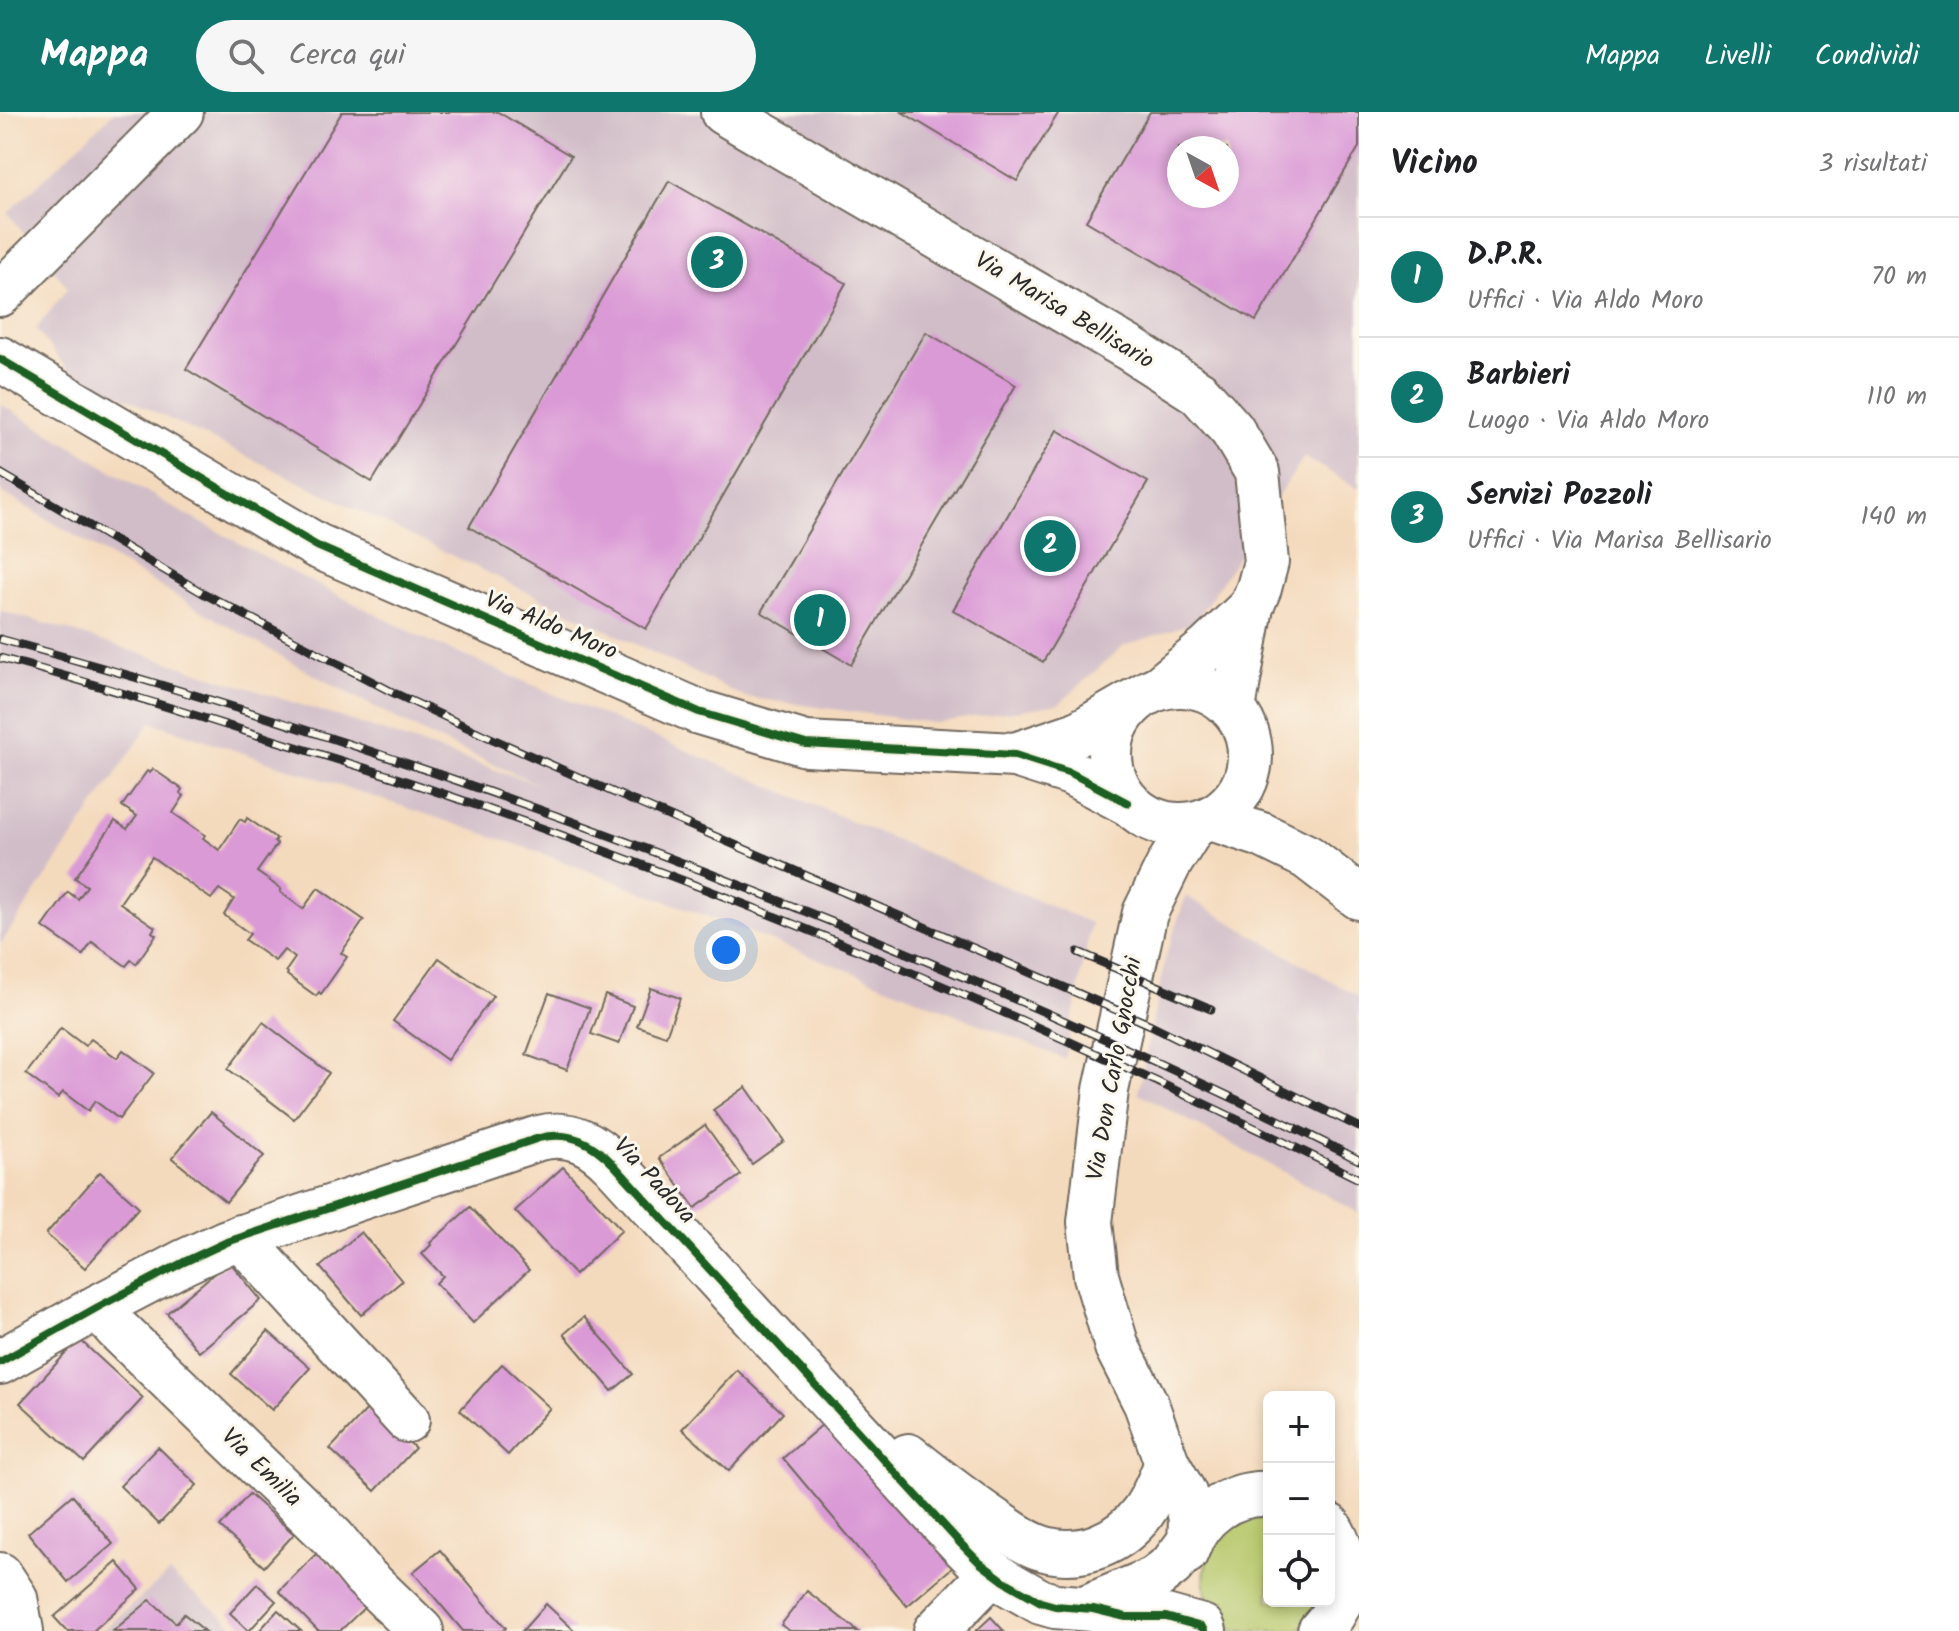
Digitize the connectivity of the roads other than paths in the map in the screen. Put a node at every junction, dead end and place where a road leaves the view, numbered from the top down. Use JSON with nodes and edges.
{"nodes":[{"id":1,"x":181,"y":112,"type":"edge"},
{"id":2,"x":723,"y":112,"type":"edge"},
{"id":3,"x":0,"y":294,"type":"edge"},
{"id":4,"x":0,"y":359,"type":"edge"},
{"id":5,"x":1251,"y":607,"type":"junction"},
{"id":6,"x":1148,"y":694,"type":"junction"},
{"id":7,"x":1233,"y":709,"type":"junction"},
{"id":8,"x":1015,"y":755,"type":"junction"},
{"id":9,"x":1250,"y":762,"type":"junction"},
{"id":10,"x":1132,"y":806,"type":"junction"},
{"id":11,"x":1202,"y":821,"type":"junction"},
{"id":12,"x":1307,"y":857,"type":"junction"},
{"id":13,"x":1359,"y":897,"type":"edge"},
{"id":14,"x":1145,"y":913,"type":"junction"},
{"id":15,"x":240,"y":1237,"type":"junction"},
{"id":16,"x":98,"y":1307,"type":"junction"},
{"id":17,"x":0,"y":1362,"type":"edge"},
{"id":18,"x":826,"y":1397,"type":"junction"},
{"id":19,"x":1146,"y":1404,"type":"junction"},
{"id":20,"x":407,"y":1420,"type":"dead end"},
{"id":21,"x":1167,"y":1463,"type":"junction"},
{"id":22,"x":1262,"y":1493,"type":"edge"},
{"id":23,"x":1334,"y":1535,"type":"edge"},
{"id":24,"x":1190,"y":1541,"type":"junction"},
{"id":25,"x":992,"y":1573,"type":"junction"},
{"id":26,"x":0,"y":1575,"type":"edge"},
{"id":27,"x":1080,"y":1608,"type":"junction"},
{"id":28,"x":1204,"y":1630,"type":"edge"},
{"id":29,"x":21,"y":1631,"type":"edge"},
{"id":30,"x":421,"y":1631,"type":"edge"},
{"id":31,"x":936,"y":1631,"type":"edge"},
{"id":32,"x":1320,"y":1631,"type":"edge"}],
"edges":[{"from":1,"to":3,"type":"street"},
{"from":2,"to":5,"type":"street","name":"Via Marisa Bellisario"},
{"from":4,"to":8,"type":"street","name":"Via Aldo Moro"},
{"from":5,"to":6,"type":"street","name":"Via Marisa Bellisario"},
{"from":5,"to":7,"type":"street","name":"Via Marisa Bellisario"},
{"from":6,"to":7,"type":"street"},
{"from":6,"to":8,"type":"street","name":"Via Aldo Moro"},
{"from":6,"to":10,"type":"street"},
{"from":7,"to":9,"type":"street"},
{"from":8,"to":10,"type":"street","name":"Via Aldo Moro"},
{"from":9,"to":11,"type":"street"},
{"from":9,"to":12,"type":"street"},
{"from":10,"to":11,"type":"street"},
{"from":10,"to":14,"type":"street","name":"Via Don Carlo Gnocchi"},
{"from":11,"to":12,"type":"street"},
{"from":11,"to":14,"type":"street","name":"Via Don Carlo Gnocchi"},
{"from":12,"to":13,"type":"street"},
{"from":14,"to":19,"type":"street","name":"Via Don Carlo Gnocchi"},
{"from":15,"to":16,"type":"street","name":"Via Padova"},
{"from":15,"to":18,"type":"street","name":"Via Padova"},
{"from":15,"to":20,"type":"street"},
{"from":16,"to":17,"type":"street","name":"Via Padova"},
{"from":16,"to":30,"type":"street","name":"Via Emilia"},
{"from":18,"to":21,"type":"street"},
{"from":18,"to":25,"type":"street","name":"Via Padova"},
{"from":19,"to":21,"type":"street","name":"Via Don Carlo Gnocchi"},
{"from":19,"to":22,"type":"street"},
{"from":21,"to":24,"type":"street","name":"Via Don Carlo Gnocchi"},
{"from":22,"to":24,"type":"street"},
{"from":23,"to":32,"type":"street"},
{"from":24,"to":27,"type":"street"},
{"from":24,"to":28,"type":"street"},
{"from":25,"to":27,"type":"street","name":"Via Padova"},
{"from":25,"to":31,"type":"street"},
{"from":26,"to":29,"type":"street"},
{"from":27,"to":28,"type":"street","name":"Via Padova"}]}
